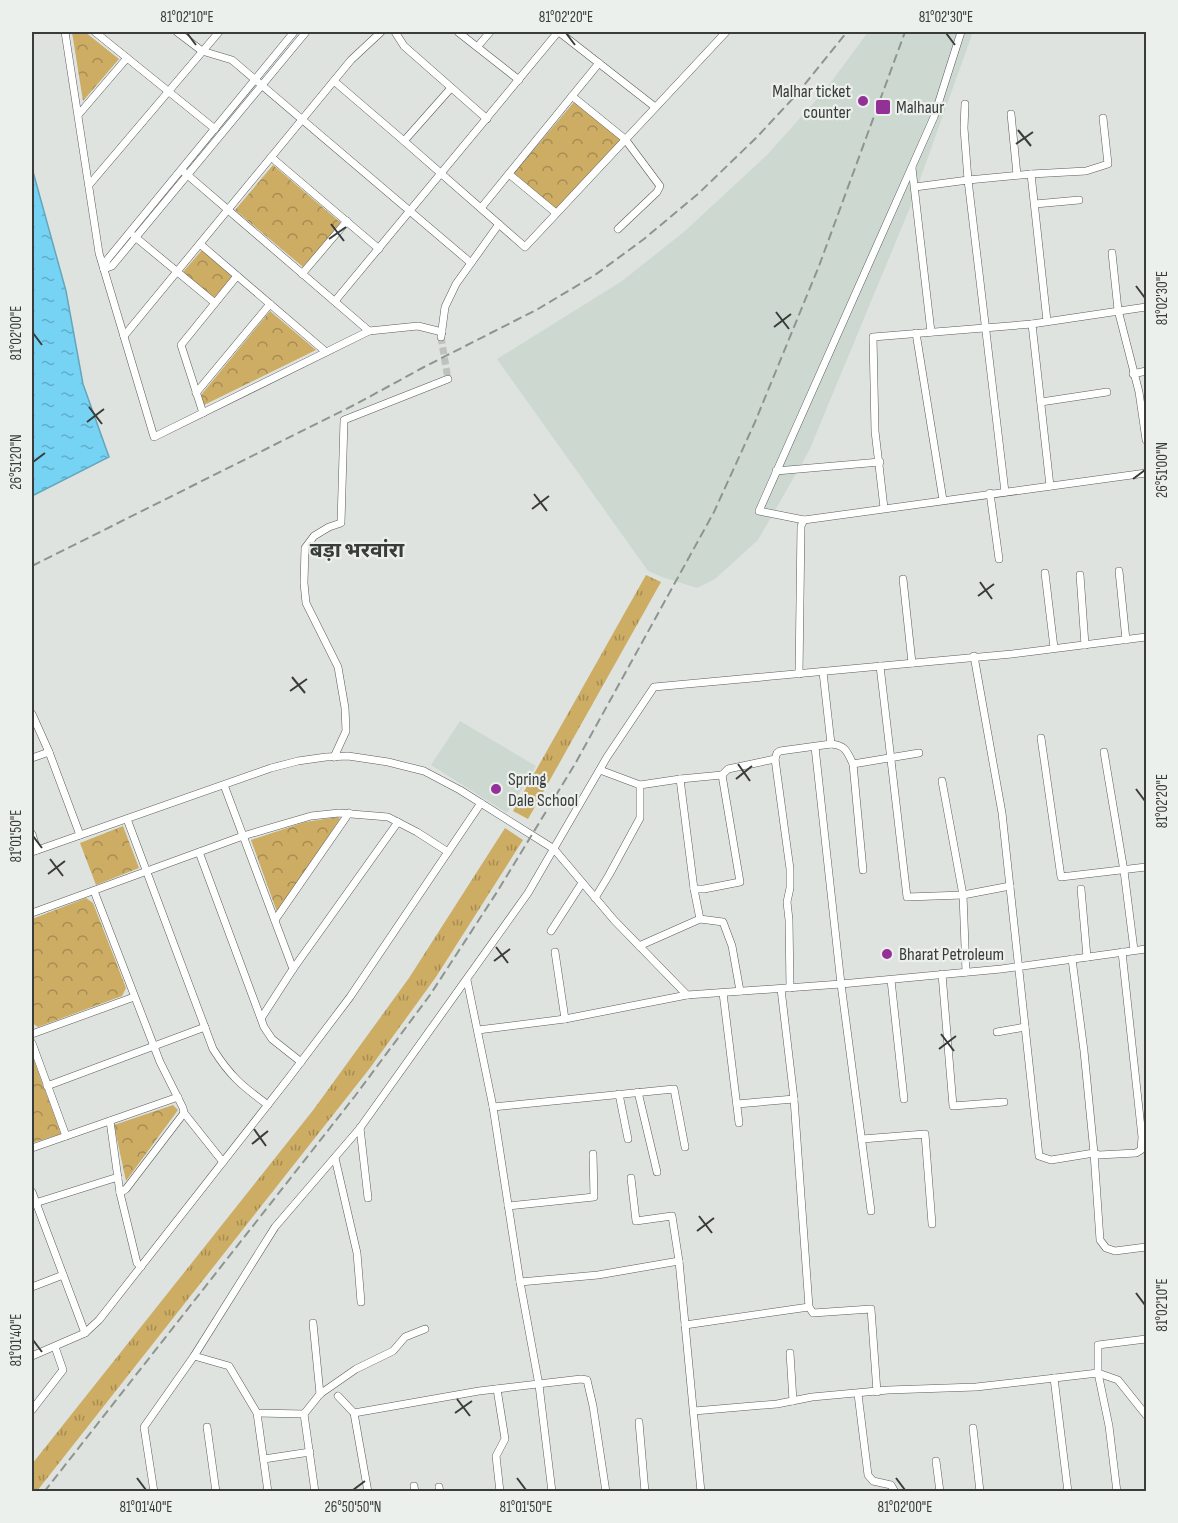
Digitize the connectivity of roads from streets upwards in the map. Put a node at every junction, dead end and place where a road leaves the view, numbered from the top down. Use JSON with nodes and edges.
{"nodes":[{"id":1,"x":65,"y":32,"type":"edge"},
{"id":2,"x":95,"y":32,"type":"edge"},
{"id":3,"x":177,"y":32,"type":"edge"},
{"id":4,"x":219,"y":32,"type":"edge"},
{"id":5,"x":293,"y":32,"type":"edge"},
{"id":6,"x":306,"y":32,"type":"edge"},
{"id":7,"x":381,"y":32,"type":"edge"},
{"id":8,"x":395,"y":32,"type":"edge"},
{"id":9,"x":458,"y":32,"type":"edge"},
{"id":10,"x":490,"y":32,"type":"edge"},
{"id":11,"x":559,"y":32,"type":"edge"},
{"id":12,"x":726,"y":32,"type":"edge"},
{"id":13,"x":961,"y":32,"type":"edge"},
{"id":14,"x":299,"y":39,"type":"junction"},
{"id":15,"x":477,"y":46,"type":"junction"},
{"id":16,"x":202,"y":51,"type":"junction"},
{"id":17,"x":127,"y":58,"type":"junction"},
{"id":18,"x":599,"y":63,"type":"junction"},
{"id":19,"x":519,"y":80,"type":"junction"},
{"id":20,"x":334,"y":81,"type":"junction"},
{"id":21,"x":258,"y":82,"type":"junction"},
{"id":22,"x":451,"y":88,"type":"junction"},
{"id":23,"x":168,"y":92,"type":"junction"},
{"id":24,"x":572,"y":96,"type":"junction"},
{"id":25,"x":965,"y":104,"type":"dead end"},
{"id":26,"x":656,"y":107,"type":"junction"},
{"id":27,"x":79,"y":114,"type":"junction"},
{"id":28,"x":1011,"y":114,"type":"dead end"},
{"id":29,"x":1104,"y":118,"type":"dead end"},
{"id":30,"x":487,"y":119,"type":"junction"},
{"id":31,"x":303,"y":120,"type":"junction"},
{"id":32,"x":214,"y":129,"type":"junction"},
{"id":33,"x":625,"y":139,"type":"junction"},
{"id":34,"x":404,"y":141,"type":"junction"},
{"id":35,"x":271,"y":157,"type":"junction"},
{"id":36,"x":912,"y":166,"type":"junction"},
{"id":37,"x":184,"y":172,"type":"junction"},
{"id":38,"x":441,"y":174,"type":"junction"},
{"id":39,"x":509,"y":174,"type":"junction"},
{"id":40,"x":1031,"y":174,"type":"junction"},
{"id":41,"x":1017,"y":175,"type":"junction"},
{"id":42,"x":968,"y":180,"type":"junction"},
{"id":43,"x":89,"y":185,"type":"junction"},
{"id":44,"x":915,"y":187,"type":"junction"},
{"id":45,"x":1079,"y":200,"type":"dead end"},
{"id":46,"x":1035,"y":204,"type":"junction"},
{"id":47,"x":481,"y":208,"type":"junction"},
{"id":48,"x":228,"y":210,"type":"junction"},
{"id":49,"x":410,"y":212,"type":"junction"},
{"id":50,"x":556,"y":213,"type":"junction"},
{"id":51,"x":347,"y":221,"type":"junction"},
{"id":52,"x":499,"y":224,"type":"junction"},
{"id":53,"x":618,"y":229,"type":"dead end"},
{"id":54,"x":133,"y":235,"type":"junction"},
{"id":55,"x":200,"y":244,"type":"junction"},
{"id":56,"x":379,"y":249,"type":"junction"},
{"id":57,"x":1112,"y":253,"type":"dead end"},
{"id":58,"x":471,"y":263,"type":"junction"},
{"id":59,"x":104,"y":269,"type":"junction"},
{"id":60,"x":177,"y":272,"type":"junction"},
{"id":61,"x":302,"y":274,"type":"junction"},
{"id":62,"x":237,"y":276,"type":"junction"},
{"id":63,"x":335,"y":302,"type":"junction"},
{"id":64,"x":215,"y":303,"type":"junction"},
{"id":65,"x":270,"y":304,"type":"junction"},
{"id":66,"x":1146,"y":307,"type":"edge"},
{"id":67,"x":1118,"y":310,"type":"junction"},
{"id":68,"x":1047,"y":321,"type":"junction"},
{"id":69,"x":1032,"y":324,"type":"junction"},
{"id":70,"x":986,"y":327,"type":"junction"},
{"id":71,"x":369,"y":331,"type":"junction"},
{"id":72,"x":931,"y":332,"type":"junction"},
{"id":73,"x":916,"y":333,"type":"junction"},
{"id":74,"x":124,"y":336,"type":"junction"},
{"id":75,"x":326,"y":352,"type":"junction"},
{"id":76,"x":1146,"y":371,"type":"edge"},
{"id":77,"x":1133,"y":374,"type":"junction"},
{"id":78,"x":448,"y":379,"type":"dead end"},
{"id":79,"x":1107,"y":392,"type":"dead end"},
{"id":80,"x":196,"y":393,"type":"junction"},
{"id":81,"x":1041,"y":402,"type":"junction"},
{"id":82,"x":203,"y":413,"type":"junction"},
{"id":83,"x":1146,"y":440,"type":"edge"},
{"id":84,"x":880,"y":462,"type":"junction"},
{"id":85,"x":776,"y":471,"type":"junction"},
{"id":86,"x":1146,"y":473,"type":"edge"},
{"id":87,"x":1050,"y":486,"type":"junction"},
{"id":88,"x":1005,"y":492,"type":"junction"},
{"id":89,"x":990,"y":493,"type":"junction"},
{"id":90,"x":943,"y":500,"type":"junction"},
{"id":91,"x":884,"y":508,"type":"junction"},
{"id":92,"x":804,"y":520,"type":"junction"},
{"id":93,"x":999,"y":559,"type":"dead end"},
{"id":94,"x":1119,"y":571,"type":"dead end"},
{"id":95,"x":1045,"y":573,"type":"dead end"},
{"id":96,"x":1080,"y":575,"type":"dead end"},
{"id":97,"x":903,"y":579,"type":"dead end"},
{"id":98,"x":1146,"y":637,"type":"edge"},
{"id":99,"x":1126,"y":639,"type":"junction"},
{"id":100,"x":1085,"y":645,"type":"junction"},
{"id":101,"x":1054,"y":648,"type":"junction"},
{"id":102,"x":974,"y":656,"type":"junction"},
{"id":103,"x":912,"y":663,"type":"junction"},
{"id":104,"x":880,"y":666,"type":"junction"},
{"id":105,"x":823,"y":672,"type":"junction"},
{"id":106,"x":800,"y":674,"type":"junction"},
{"id":107,"x":32,"y":714,"type":"edge"},
{"id":108,"x":1041,"y":738,"type":"dead end"},
{"id":109,"x":831,"y":744,"type":"junction"},
{"id":110,"x":815,"y":747,"type":"junction"},
{"id":111,"x":49,"y":752,"type":"junction"},
{"id":112,"x":1104,"y":752,"type":"dead end"},
{"id":113,"x":919,"y":753,"type":"dead end"},
{"id":114,"x":334,"y":757,"type":"junction"},
{"id":115,"x":32,"y":758,"type":"edge"},
{"id":116,"x":890,"y":758,"type":"junction"},
{"id":117,"x":775,"y":759,"type":"junction"},
{"id":118,"x":853,"y":764,"type":"junction"},
{"id":119,"x":600,"y":770,"type":"junction"},
{"id":120,"x":722,"y":774,"type":"junction"},
{"id":121,"x":680,"y":779,"type":"junction"},
{"id":122,"x":942,"y":781,"type":"dead end"},
{"id":123,"x":224,"y":785,"type":"junction"},
{"id":124,"x":640,"y":785,"type":"junction"},
{"id":125,"x":482,"y":803,"type":"junction"},
{"id":126,"x":349,"y":813,"type":"junction"},
{"id":127,"x":127,"y":819,"type":"junction"},
{"id":128,"x":398,"y":822,"type":"junction"},
{"id":129,"x":32,"y":834,"type":"edge"},
{"id":130,"x":80,"y":835,"type":"junction"},
{"id":131,"x":243,"y":836,"type":"junction"},
{"id":132,"x":554,"y":849,"type":"junction"},
{"id":133,"x":34,"y":851,"type":"edge"},
{"id":134,"x":199,"y":852,"type":"junction"},
{"id":135,"x":448,"y":852,"type":"junction"},
{"id":136,"x":1146,"y":867,"type":"edge"},
{"id":137,"x":863,"y":870,"type":"dead end"},
{"id":138,"x":147,"y":871,"type":"junction"},
{"id":139,"x":1124,"y":871,"type":"junction"},
{"id":140,"x":582,"y":883,"type":"junction"},
{"id":141,"x":1010,"y":886,"type":"junction"},
{"id":142,"x":694,"y":889,"type":"junction"},
{"id":143,"x":1081,"y":889,"type":"dead end"},
{"id":144,"x":94,"y":891,"type":"junction"},
{"id":145,"x":963,"y":895,"type":"junction"},
{"id":146,"x":595,"y":898,"type":"junction"},
{"id":147,"x":32,"y":913,"type":"edge"},
{"id":148,"x":275,"y":920,"type":"junction"},
{"id":149,"x":700,"y":920,"type":"junction"},
{"id":150,"x":551,"y":931,"type":"dead end"},
{"id":151,"x":639,"y":946,"type":"junction"},
{"id":152,"x":1146,"y":949,"type":"edge"},
{"id":153,"x":1134,"y":950,"type":"junction"},
{"id":154,"x":555,"y":952,"type":"dead end"},
{"id":155,"x":1122,"y":952,"type":"junction"},
{"id":156,"x":1087,"y":957,"type":"junction"},
{"id":157,"x":1072,"y":959,"type":"junction"},
{"id":158,"x":1018,"y":967,"type":"junction"},
{"id":159,"x":293,"y":969,"type":"junction"},
{"id":160,"x":966,"y":972,"type":"junction"},
{"id":161,"x":942,"y":974,"type":"junction"},
{"id":162,"x":467,"y":980,"type":"junction"},
{"id":163,"x":891,"y":980,"type":"junction"},
{"id":164,"x":841,"y":984,"type":"junction"},
{"id":165,"x":790,"y":988,"type":"junction"},
{"id":166,"x":781,"y":989,"type":"junction"},
{"id":167,"x":740,"y":991,"type":"junction"},
{"id":168,"x":723,"y":993,"type":"junction"},
{"id":169,"x":687,"y":995,"type":"junction"},
{"id":170,"x":134,"y":997,"type":"junction"},
{"id":171,"x":262,"y":1017,"type":"junction"},
{"id":172,"x":565,"y":1019,"type":"junction"},
{"id":173,"x":1025,"y":1027,"type":"junction"},
{"id":174,"x":205,"y":1028,"type":"junction"},
{"id":175,"x":478,"y":1030,"type":"junction"},
{"id":176,"x":997,"y":1032,"type":"dead end"},
{"id":177,"x":32,"y":1034,"type":"edge"},
{"id":178,"x":32,"y":1042,"type":"edge"},
{"id":179,"x":154,"y":1046,"type":"junction"},
{"id":180,"x":301,"y":1062,"type":"junction"},
{"id":181,"x":47,"y":1086,"type":"junction"},
{"id":182,"x":638,"y":1092,"type":"junction"},
{"id":183,"x":619,"y":1094,"type":"junction"},
{"id":184,"x":178,"y":1097,"type":"junction"},
{"id":185,"x":794,"y":1099,"type":"junction"},
{"id":186,"x":904,"y":1099,"type":"dead end"},
{"id":187,"x":1004,"y":1102,"type":"dead end"},
{"id":188,"x":737,"y":1104,"type":"junction"},
{"id":189,"x":268,"y":1105,"type":"junction"},
{"id":190,"x":492,"y":1107,"type":"junction"},
{"id":191,"x":184,"y":1113,"type":"junction"},
{"id":192,"x":110,"y":1121,"type":"junction"},
{"id":193,"x":739,"y":1123,"type":"dead end"},
{"id":194,"x":360,"y":1128,"type":"junction"},
{"id":195,"x":66,"y":1136,"type":"junction"},
{"id":196,"x":628,"y":1139,"type":"dead end"},
{"id":197,"x":862,"y":1139,"type":"junction"},
{"id":198,"x":685,"y":1147,"type":"dead end"},
{"id":199,"x":32,"y":1148,"type":"edge"},
{"id":200,"x":1094,"y":1153,"type":"junction"},
{"id":201,"x":593,"y":1154,"type":"dead end"},
{"id":202,"x":335,"y":1158,"type":"junction"},
{"id":203,"x":223,"y":1162,"type":"junction"},
{"id":204,"x":657,"y":1172,"type":"dead end"},
{"id":205,"x":118,"y":1177,"type":"junction"},
{"id":206,"x":631,"y":1178,"type":"dead end"},
{"id":207,"x":32,"y":1192,"type":"edge"},
{"id":208,"x":120,"y":1193,"type":"junction"},
{"id":209,"x":368,"y":1198,"type":"dead end"},
{"id":210,"x":33,"y":1203,"type":"edge"},
{"id":211,"x":508,"y":1206,"type":"junction"},
{"id":212,"x":872,"y":1211,"type":"dead end"},
{"id":213,"x":932,"y":1224,"type":"dead end"},
{"id":214,"x":1146,"y":1247,"type":"edge"},
{"id":215,"x":679,"y":1261,"type":"junction"},
{"id":216,"x":141,"y":1267,"type":"junction"},
{"id":217,"x":63,"y":1275,"type":"junction"},
{"id":218,"x":520,"y":1282,"type":"junction"},
{"id":219,"x":32,"y":1287,"type":"edge"},
{"id":220,"x":361,"y":1302,"type":"dead end"},
{"id":221,"x":809,"y":1307,"type":"junction"},
{"id":222,"x":313,"y":1323,"type":"dead end"},
{"id":223,"x":685,"y":1325,"type":"junction"},
{"id":224,"x":425,"y":1329,"type":"dead end"},
{"id":225,"x":85,"y":1333,"type":"junction"},
{"id":226,"x":1146,"y":1339,"type":"edge"},
{"id":227,"x":55,"y":1347,"type":"junction"},
{"id":228,"x":790,"y":1353,"type":"dead end"},
{"id":229,"x":32,"y":1356,"type":"edge"},
{"id":230,"x":194,"y":1356,"type":"junction"},
{"id":231,"x":1098,"y":1373,"type":"junction"},
{"id":232,"x":1054,"y":1378,"type":"junction"},
{"id":233,"x":539,"y":1385,"type":"junction"},
{"id":234,"x":497,"y":1389,"type":"junction"},
{"id":235,"x":877,"y":1392,"type":"junction"},
{"id":236,"x":320,"y":1394,"type":"junction"},
{"id":237,"x":858,"y":1394,"type":"junction"},
{"id":238,"x":338,"y":1396,"type":"dead end"},
{"id":239,"x":793,"y":1401,"type":"junction"},
{"id":240,"x":32,"y":1410,"type":"edge"},
{"id":241,"x":694,"y":1411,"type":"junction"},
{"id":242,"x":257,"y":1413,"type":"junction"},
{"id":243,"x":354,"y":1413,"type":"junction"},
{"id":244,"x":304,"y":1414,"type":"junction"},
{"id":245,"x":1146,"y":1415,"type":"edge"},
{"id":246,"x":639,"y":1422,"type":"dead end"},
{"id":247,"x":207,"y":1427,"type":"dead end"},
{"id":248,"x":974,"y":1428,"type":"dead end"},
{"id":249,"x":310,"y":1452,"type":"junction"},
{"id":250,"x":264,"y":1459,"type":"junction"},
{"id":251,"x":936,"y":1461,"type":"dead end"},
{"id":252,"x":154,"y":1491,"type":"edge"},
{"id":253,"x":216,"y":1491,"type":"edge"},
{"id":254,"x":268,"y":1491,"type":"edge"},
{"id":255,"x":315,"y":1491,"type":"edge"},
{"id":256,"x":368,"y":1491,"type":"edge"},
{"id":257,"x":500,"y":1491,"type":"edge"},
{"id":258,"x":552,"y":1491,"type":"edge"},
{"id":259,"x":606,"y":1491,"type":"edge"},
{"id":260,"x":645,"y":1491,"type":"edge"},
{"id":261,"x":701,"y":1491,"type":"edge"},
{"id":262,"x":895,"y":1491,"type":"edge"},
{"id":263,"x":940,"y":1491,"type":"edge"},
{"id":264,"x":980,"y":1491,"type":"edge"},
{"id":265,"x":1068,"y":1491,"type":"edge"},
{"id":266,"x":1117,"y":1491,"type":"edge"}],
"edges":[{"from":1,"to":27,"type":"street"},
{"from":2,"to":17,"type":"street"},
{"from":3,"to":16,"type":"street"},
{"from":4,"to":16,"type":"street"},
{"from":5,"to":14,"type":"street"},
{"from":5,"to":21,"type":"street"},
{"from":6,"to":14,"type":"street"},
{"from":7,"to":20,"type":"street"},
{"from":8,"to":22,"type":"street"},
{"from":9,"to":15,"type":"street"},
{"from":10,"to":15,"type":"street"},
{"from":11,"to":18,"type":"street"},
{"from":11,"to":19,"type":"street"},
{"from":12,"to":26,"type":"street"},
{"from":13,"to":36,"type":"street"},
{"from":14,"to":21,"type":"street"},
{"from":15,"to":19,"type":"street"},
{"from":16,"to":21,"type":"street"},
{"from":16,"to":23,"type":"street"},
{"from":17,"to":23,"type":"street"},
{"from":17,"to":27,"type":"street"},
{"from":18,"to":24,"type":"street"},
{"from":18,"to":26,"type":"street"},
{"from":19,"to":30,"type":"street"},
{"from":20,"to":31,"type":"street"},
{"from":20,"to":34,"type":"street"},
{"from":21,"to":31,"type":"street"},
{"from":21,"to":32,"type":"street"},
{"from":21,"to":37,"type":"street"},
{"from":22,"to":30,"type":"street"},
{"from":22,"to":34,"type":"street"},
{"from":23,"to":32,"type":"street"},
{"from":23,"to":43,"type":"street"},
{"from":24,"to":33,"type":"street"},
{"from":24,"to":39,"type":"street"},
{"from":25,"to":42,"type":"street"},
{"from":26,"to":33,"type":"street"},
{"from":27,"to":43,"type":"street"},
{"from":28,"to":41,"type":"street"},
{"from":29,"to":40,"type":"street"},
{"from":30,"to":38,"type":"street"},
{"from":31,"to":35,"type":"street"},
{"from":31,"to":49,"type":"street"},
{"from":32,"to":37,"type":"street"},
{"from":33,"to":50,"type":"street"},
{"from":33,"to":53,"type":"street"},
{"from":34,"to":38,"type":"street"},
{"from":35,"to":48,"type":"street"},
{"from":35,"to":51,"type":"street"},
{"from":36,"to":44,"type":"street"},
{"from":36,"to":85,"type":"street"},
{"from":37,"to":48,"type":"street"},
{"from":37,"to":54,"type":"street"},
{"from":38,"to":47,"type":"street"},
{"from":38,"to":49,"type":"street"},
{"from":39,"to":47,"type":"street"},
{"from":39,"to":50,"type":"street"},
{"from":40,"to":41,"type":"street"},
{"from":40,"to":46,"type":"street"},
{"from":41,"to":42,"type":"street"},
{"from":42,"to":44,"type":"street"},
{"from":42,"to":70,"type":"street"},
{"from":43,"to":59,"type":"street"},
{"from":44,"to":72,"type":"street"},
{"from":45,"to":46,"type":"street"},
{"from":46,"to":68,"type":"street"},
{"from":47,"to":52,"type":"street"},
{"from":48,"to":55,"type":"street"},
{"from":48,"to":61,"type":"street"},
{"from":49,"to":56,"type":"street"},
{"from":49,"to":58,"type":"street"},
{"from":50,"to":52,"type":"street"},
{"from":51,"to":56,"type":"street"},
{"from":51,"to":61,"type":"street"},
{"from":52,"to":58,"type":"street"},
{"from":54,"to":59,"type":"street"},
{"from":54,"to":60,"type":"street"},
{"from":55,"to":60,"type":"street"},
{"from":55,"to":62,"type":"street"},
{"from":56,"to":63,"type":"street"},
{"from":57,"to":67,"type":"street"},
{"from":58,"to":71,"type":"street"},
{"from":59,"to":74,"type":"street"},
{"from":60,"to":64,"type":"street"},
{"from":60,"to":74,"type":"street"},
{"from":61,"to":63,"type":"street"},
{"from":62,"to":64,"type":"street"},
{"from":62,"to":65,"type":"street"},
{"from":63,"to":71,"type":"street"},
{"from":64,"to":80,"type":"street"},
{"from":65,"to":75,"type":"street"},
{"from":65,"to":80,"type":"street"},
{"from":66,"to":67,"type":"street"},
{"from":67,"to":68,"type":"street"},
{"from":67,"to":77,"type":"street"},
{"from":68,"to":69,"type":"street"},
{"from":69,"to":70,"type":"street"},
{"from":69,"to":81,"type":"street"},
{"from":70,"to":72,"type":"street"},
{"from":70,"to":88,"type":"street"},
{"from":71,"to":75,"type":"street"},
{"from":72,"to":73,"type":"street"},
{"from":73,"to":84,"type":"street"},
{"from":73,"to":90,"type":"street"},
{"from":74,"to":82,"type":"street"},
{"from":75,"to":82,"type":"street"},
{"from":76,"to":77,"type":"street"},
{"from":77,"to":83,"type":"street"},
{"from":78,"to":114,"type":"street"},
{"from":79,"to":81,"type":"street"},
{"from":80,"to":82,"type":"street"},
{"from":81,"to":87,"type":"street"},
{"from":84,"to":85,"type":"street"},
{"from":84,"to":91,"type":"street"},
{"from":85,"to":92,"type":"street"},
{"from":86,"to":87,"type":"street"},
{"from":87,"to":88,"type":"street"},
{"from":88,"to":89,"type":"street"},
{"from":89,"to":90,"type":"street"},
{"from":89,"to":93,"type":"street"},
{"from":90,"to":91,"type":"street"},
{"from":91,"to":92,"type":"street"},
{"from":92,"to":106,"type":"street"},
{"from":94,"to":99,"type":"street"},
{"from":95,"to":101,"type":"street"},
{"from":96,"to":100,"type":"street"},
{"from":97,"to":103,"type":"street"},
{"from":98,"to":99,"type":"street"},
{"from":99,"to":100,"type":"street"},
{"from":100,"to":101,"type":"street"},
{"from":101,"to":102,"type":"street"},
{"from":102,"to":103,"type":"street"},
{"from":102,"to":141,"type":"street"},
{"from":103,"to":104,"type":"street"},
{"from":104,"to":105,"type":"street"},
{"from":104,"to":116,"type":"street"},
{"from":105,"to":106,"type":"street"},
{"from":105,"to":109,"type":"street"},
{"from":106,"to":119,"type":"street"},
{"from":107,"to":111,"type":"street"},
{"from":108,"to":139,"type":"street"},
{"from":109,"to":110,"type":"street"},
{"from":109,"to":118,"type":"street"},
{"from":110,"to":117,"type":"street"},
{"from":110,"to":164,"type":"street"},
{"from":111,"to":115,"type":"street"},
{"from":111,"to":130,"type":"street"},
{"from":112,"to":139,"type":"street"},
{"from":113,"to":116,"type":"street"},
{"from":114,"to":123,"type":"street"},
{"from":114,"to":125,"type":"street"},
{"from":116,"to":118,"type":"street"},
{"from":116,"to":145,"type":"street"},
{"from":117,"to":120,"type":"street"},
{"from":117,"to":165,"type":"street"},
{"from":118,"to":137,"type":"street"},
{"from":119,"to":124,"type":"street"},
{"from":119,"to":132,"type":"street"},
{"from":120,"to":121,"type":"street"},
{"from":120,"to":142,"type":"street"},
{"from":121,"to":124,"type":"street"},
{"from":121,"to":142,"type":"street"},
{"from":122,"to":145,"type":"street"},
{"from":123,"to":127,"type":"street"},
{"from":123,"to":131,"type":"street"},
{"from":124,"to":146,"type":"street"},
{"from":125,"to":132,"type":"street"},
{"from":125,"to":135,"type":"street"},
{"from":126,"to":128,"type":"street"},
{"from":126,"to":131,"type":"street"},
{"from":126,"to":148,"type":"street"},
{"from":127,"to":130,"type":"street"},
{"from":127,"to":138,"type":"street"},
{"from":128,"to":135,"type":"street"},
{"from":128,"to":159,"type":"street"},
{"from":129,"to":133,"type":"street"},
{"from":130,"to":133,"type":"street"},
{"from":131,"to":134,"type":"street"},
{"from":131,"to":148,"type":"street"},
{"from":132,"to":140,"type":"street"},
{"from":132,"to":162,"type":"street"},
{"from":134,"to":138,"type":"street"},
{"from":134,"to":171,"type":"street"},
{"from":135,"to":180,"type":"street"},
{"from":136,"to":139,"type":"street"},
{"from":138,"to":144,"type":"street"},
{"from":138,"to":174,"type":"street"},
{"from":139,"to":153,"type":"street"},
{"from":140,"to":146,"type":"street"},
{"from":140,"to":150,"type":"street"},
{"from":141,"to":145,"type":"street"},
{"from":141,"to":158,"type":"street"},
{"from":142,"to":149,"type":"street"},
{"from":143,"to":156,"type":"street"},
{"from":144,"to":147,"type":"street"},
{"from":144,"to":170,"type":"street"},
{"from":145,"to":160,"type":"street"},
{"from":146,"to":151,"type":"street"},
{"from":148,"to":159,"type":"street"},
{"from":149,"to":151,"type":"street"},
{"from":149,"to":167,"type":"street"},
{"from":151,"to":169,"type":"street"},
{"from":152,"to":153,"type":"street"},
{"from":153,"to":155,"type":"street"},
{"from":154,"to":172,"type":"street"},
{"from":155,"to":156,"type":"street"},
{"from":155,"to":200,"type":"street"},
{"from":156,"to":157,"type":"street"},
{"from":157,"to":158,"type":"street"},
{"from":157,"to":200,"type":"street"},
{"from":158,"to":160,"type":"street"},
{"from":158,"to":173,"type":"street"},
{"from":159,"to":171,"type":"street"},
{"from":160,"to":161,"type":"street"},
{"from":161,"to":163,"type":"street"},
{"from":161,"to":187,"type":"street"},
{"from":162,"to":175,"type":"street"},
{"from":162,"to":194,"type":"street"},
{"from":163,"to":164,"type":"street"},
{"from":163,"to":186,"type":"street"},
{"from":164,"to":165,"type":"street"},
{"from":164,"to":197,"type":"street"},
{"from":165,"to":166,"type":"street"},
{"from":166,"to":167,"type":"street"},
{"from":166,"to":185,"type":"street"},
{"from":167,"to":168,"type":"street"},
{"from":168,"to":169,"type":"street"},
{"from":168,"to":188,"type":"street"},
{"from":169,"to":172,"type":"street"},
{"from":170,"to":177,"type":"street"},
{"from":170,"to":179,"type":"street"},
{"from":171,"to":180,"type":"street"},
{"from":172,"to":175,"type":"street"},
{"from":173,"to":176,"type":"street"},
{"from":173,"to":200,"type":"street"},
{"from":174,"to":179,"type":"street"},
{"from":174,"to":189,"type":"street"},
{"from":175,"to":190,"type":"street"},
{"from":178,"to":181,"type":"street"},
{"from":179,"to":181,"type":"street"},
{"from":179,"to":184,"type":"street"},
{"from":180,"to":189,"type":"street"},
{"from":181,"to":195,"type":"street"},
{"from":182,"to":183,"type":"street"},
{"from":182,"to":198,"type":"street"},
{"from":182,"to":204,"type":"street"},
{"from":183,"to":190,"type":"street"},
{"from":183,"to":196,"type":"street"},
{"from":184,"to":191,"type":"street"},
{"from":184,"to":192,"type":"street"},
{"from":185,"to":188,"type":"street"},
{"from":185,"to":221,"type":"street"},
{"from":188,"to":193,"type":"street"},
{"from":189,"to":203,"type":"street"},
{"from":190,"to":211,"type":"street"},
{"from":191,"to":203,"type":"street"},
{"from":191,"to":208,"type":"street"},
{"from":192,"to":195,"type":"street"},
{"from":192,"to":205,"type":"street"},
{"from":194,"to":202,"type":"street"},
{"from":194,"to":209,"type":"street"},
{"from":195,"to":199,"type":"street"},
{"from":197,"to":212,"type":"street"},
{"from":197,"to":213,"type":"street"},
{"from":200,"to":214,"type":"street"},
{"from":201,"to":211,"type":"street"},
{"from":202,"to":220,"type":"street"},
{"from":202,"to":230,"type":"street"},
{"from":203,"to":216,"type":"street"},
{"from":205,"to":208,"type":"street"},
{"from":205,"to":210,"type":"street"},
{"from":206,"to":215,"type":"street"},
{"from":207,"to":210,"type":"street"},
{"from":208,"to":216,"type":"street"},
{"from":210,"to":217,"type":"street"},
{"from":211,"to":218,"type":"street"},
{"from":215,"to":218,"type":"street"},
{"from":215,"to":223,"type":"street"},
{"from":216,"to":225,"type":"street"},
{"from":217,"to":219,"type":"street"},
{"from":217,"to":225,"type":"street"},
{"from":218,"to":233,"type":"street"},
{"from":221,"to":223,"type":"street"},
{"from":221,"to":235,"type":"street"},
{"from":222,"to":236,"type":"street"},
{"from":223,"to":241,"type":"street"},
{"from":224,"to":236,"type":"street"},
{"from":225,"to":227,"type":"street"},
{"from":226,"to":231,"type":"street"},
{"from":227,"to":229,"type":"street"},
{"from":227,"to":240,"type":"street"},
{"from":228,"to":239,"type":"street"},
{"from":230,"to":242,"type":"street"},
{"from":230,"to":252,"type":"street"},
{"from":231,"to":232,"type":"street"},
{"from":231,"to":245,"type":"street"},
{"from":231,"to":266,"type":"street"},
{"from":232,"to":235,"type":"street"},
{"from":232,"to":265,"type":"street"},
{"from":233,"to":234,"type":"street"},
{"from":233,"to":258,"type":"street"},
{"from":233,"to":259,"type":"street"},
{"from":234,"to":243,"type":"street"},
{"from":234,"to":257,"type":"street"},
{"from":235,"to":237,"type":"street"},
{"from":236,"to":244,"type":"street"},
{"from":237,"to":239,"type":"street"},
{"from":237,"to":262,"type":"street"},
{"from":238,"to":243,"type":"street"},
{"from":239,"to":241,"type":"street"},
{"from":241,"to":261,"type":"street"},
{"from":242,"to":244,"type":"street"},
{"from":242,"to":250,"type":"street"},
{"from":243,"to":256,"type":"street"},
{"from":244,"to":249,"type":"street"},
{"from":246,"to":260,"type":"street"},
{"from":247,"to":253,"type":"street"},
{"from":248,"to":264,"type":"street"},
{"from":249,"to":250,"type":"street"},
{"from":249,"to":255,"type":"street"},
{"from":250,"to":254,"type":"street"},
{"from":251,"to":263,"type":"street"}]}
